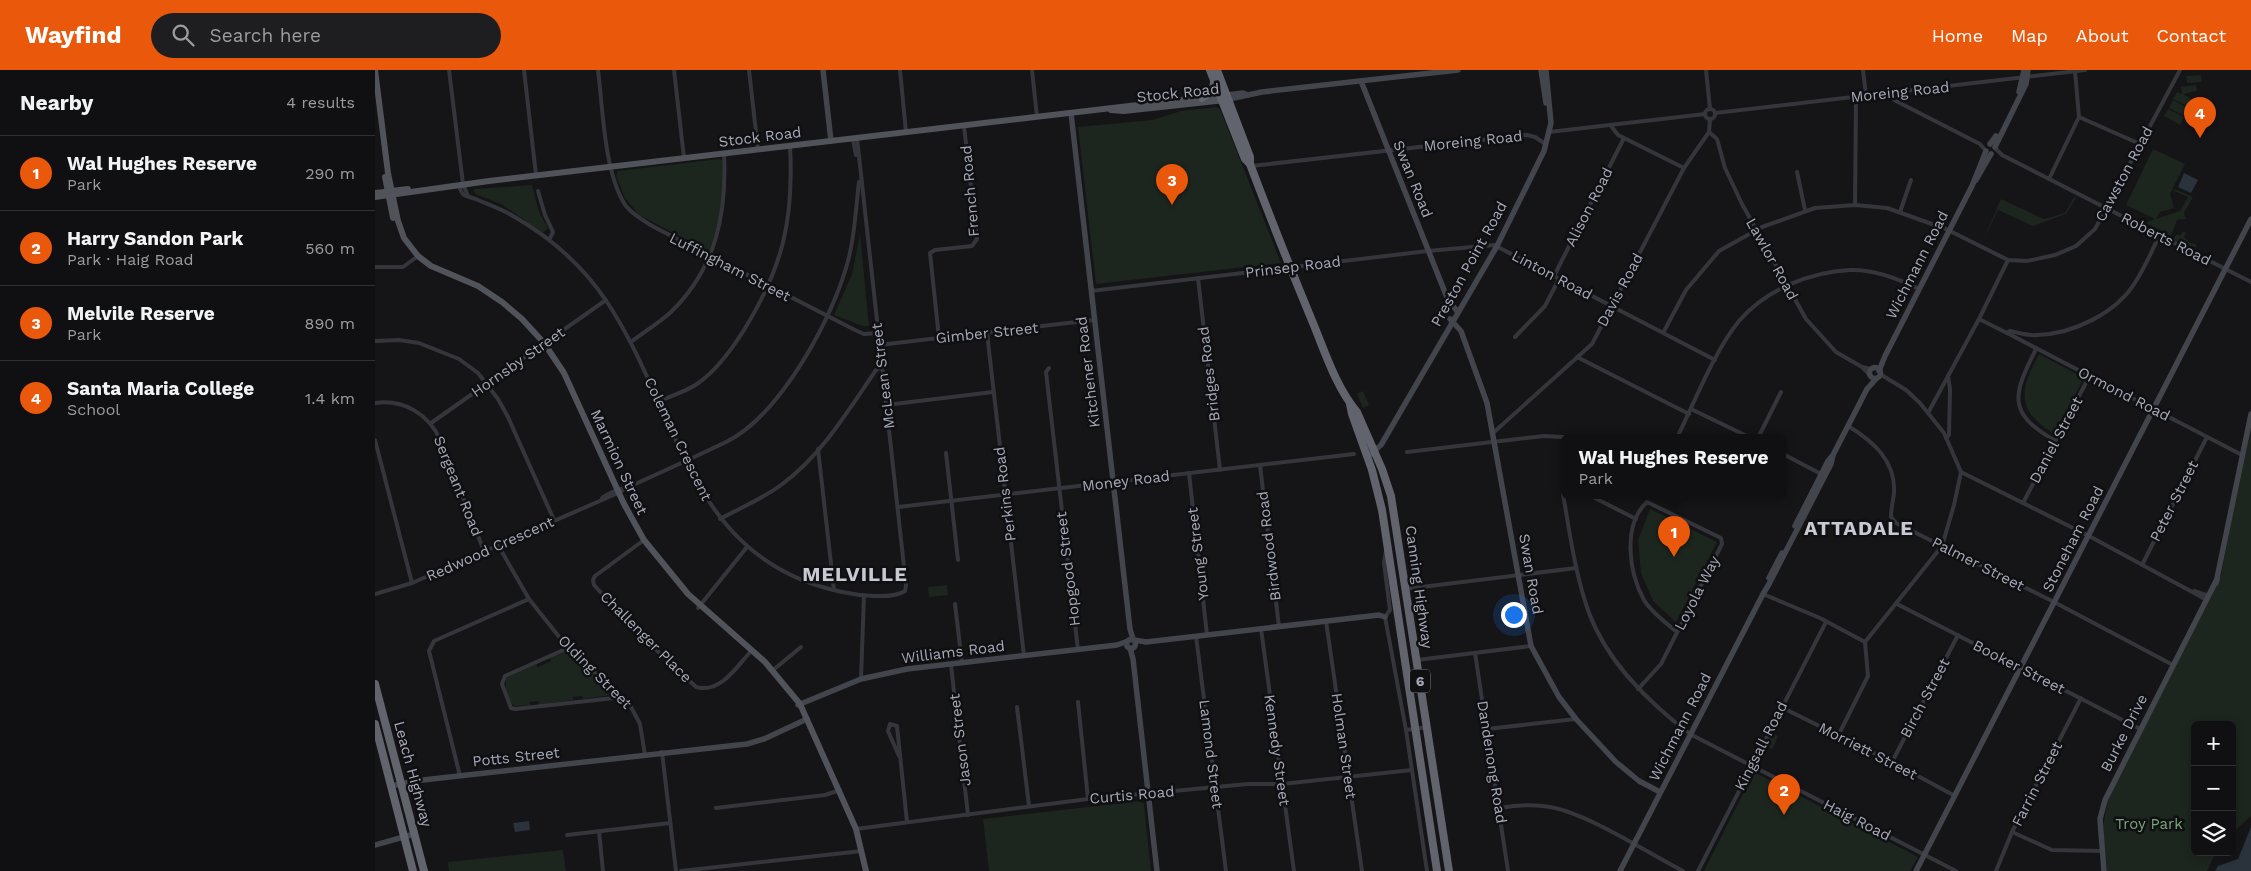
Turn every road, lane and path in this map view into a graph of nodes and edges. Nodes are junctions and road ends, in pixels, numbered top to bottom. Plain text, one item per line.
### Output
1 (375, 70) edge
2 (449, 70) edge
3 (524, 70) edge
4 (598, 70) edge
5 (674, 70) edge
6 (749, 70) edge
7 (823, 70) edge
8 (900, 70) edge
9 (1033, 70) edge
10 (1210, 70) edge
11 (1217, 70) edge
12 (1458, 70) edge
13 (1541, 70) edge
14 (1546, 70) edge
15 (1706, 70) edge
16 (1863, 70) edge
17 (2024, 70) edge
18 (2028, 70) edge
19 (2085, 70) edge
20 (2180, 70) edge
21 (2075, 71) edge
22 (2025, 78) junction
23 (1361, 81) junction
24 (1215, 82) junction
25 (375, 90) edge
26 (1888, 93) junction
27 (1866, 95) junction
28 (1856, 97) junction
29 (1202, 98) junction
30 (1224, 98) junction
31 (1710, 109) junction
32 (1109, 110) junction
33 (1071, 113) junction
34 (1705, 114) junction
35 (1715, 114) junction
36 (1037, 117) junction
37 (2079, 117) junction
38 (1710, 119) junction
39 (964, 126) junction
40 (1611, 126) junction
41 (906, 132) junction
42 (1548, 132) junction
43 (1709, 132) junction
44 (1624, 138) junction
45 (855, 139) junction
46 (831, 141) junction
47 (1544, 143) junction
48 (2140, 144) junction
49 (790, 146) junction
50 (1990, 149) junction
51 (758, 150) junction
52 (1388, 150) junction
53 (724, 154) junction
54 (684, 158) junction
55 (1250, 165) junction
56 (610, 167) junction
57 (1684, 168) junction
58 (1797, 172) dead end
59 (537, 175) junction
60 (859, 177) junction
61 (2049, 179) junction
62 (1911, 180) dead end
63 (463, 184) junction
64 (538, 192) dead end
65 (375, 193) edge
66 (390, 193) junction
67 (375, 197) edge
68 (1855, 204) junction
69 (2106, 208) junction
70 (1805, 210) junction
71 (1900, 212) junction
72 (2251, 219) edge
73 (1757, 230) junction
74 (1949, 231) junction
75 (2159, 236) junction
76 (549, 240) junction
77 (1495, 246) junction
78 (1428, 251) junction
79 (709, 256) junction
80 (417, 258) junction
81 (2008, 260) junction
82 (375, 267) edge
83 (1290, 267) junction
84 (2225, 268) junction
85 (1554, 276) junction
86 (1198, 278) junction
87 (1559, 279) junction
88 (2251, 282) edge
89 (769, 286) junction
90 (1787, 286) junction
91 (1919, 289) junction
92 (1091, 291) junction
93 (606, 300) junction
94 (1612, 307) junction
95 (1457, 310) junction
96 (828, 317) junction
97 (1979, 319) junction
98 (1094, 320) junction
99 (1451, 320) junction
100 (878, 333) junction
101 (987, 333) junction
102 (1663, 333) junction
103 (2007, 333) junction
104 (1515, 337) dead end
105 (939, 338) junction
106 (375, 340) edge
107 (631, 342) junction
108 (543, 344) junction
109 (879, 345) junction
110 (2035, 349) junction
111 (1577, 358) junction
112 (1715, 360) junction
113 (882, 367) junction
114 (1049, 368) dead end
115 (1875, 374) junction
116 (1948, 376) junction
117 (2089, 377) junction
118 (487, 383) junction
119 (993, 392) junction
120 (1781, 392) dead end
121 (659, 401) junction
122 (375, 403) edge
123 (886, 405) junction
124 (1691, 408) junction
125 (2155, 409) junction
126 (1928, 413) junction
127 (1689, 414) junction
128 (2251, 414) edge
129 (431, 423) junction
130 (1848, 426) junction
131 (1493, 433) junction
132 (1679, 434) edge
133 (1743, 434) edge
134 (1761, 434) edge
135 (1561, 437) edge
136 (2207, 437) junction
137 (1947, 438) junction
138 (375, 440) edge
139 (2056, 441) junction
140 (1495, 442) junction
141 (818, 450) junction
142 (1370, 451) junction
143 (1407, 452) dead end
144 (946, 453) dead end
145 (1355, 454) dead end
146 (2242, 455) junction
147 (1786, 456) edge
148 (686, 461) junction
149 (1260, 465) junction
150 (1220, 470) junction
151 (1961, 472) junction
152 (1189, 473) junction
153 (1823, 475) junction
154 (1113, 482) junction
155 (1388, 486) junction
156 (1059, 488) junction
157 (1378, 489) junction
158 (616, 492) junction
159 (1005, 494) junction
160 (1564, 499) edge
161 (1597, 499) edge
162 (952, 501) junction
163 (2023, 503) junction
164 (898, 507) junction
165 (720, 519) junction
166 (1636, 519) junction
167 (554, 520) junction
168 (2089, 536) junction
169 (642, 540) junction
170 (1387, 544) junction
171 (498, 545) junction
172 (1942, 546) junction
173 (747, 547) junction
174 (484, 551) junction
175 (958, 560) dead end
176 (2141, 565) junction
177 (1576, 568) junction
178 (1518, 575) junction
179 (412, 583) junction
180 (1405, 589) junction
181 (834, 590) junction
182 (905, 591) joint
183 (375, 594) edge
184 (1763, 594) junction
185 (864, 595) junction
186 (2208, 598) junction
187 (529, 599) junction
188 (2054, 602) junction
189 (955, 604) dead end
190 (1897, 604) junction
191 (699, 606) junction
192 (1385, 618) junction
193 (1326, 621) junction
194 (1826, 622) junction
195 (1279, 626) junction
196 (1261, 629) junction
197 (1677, 632) junction
198 (1207, 635) junction
199 (1958, 635) junction
200 (1196, 636) junction
201 (1865, 642) junction
202 (1131, 644) junction
203 (1531, 646) junction
204 (801, 647) dead end
205 (568, 648) junction
206 (1078, 650) junction
207 (751, 651) junction
208 (1475, 653) junction
209 (1024, 656) junction
210 (1416, 660) junction
211 (962, 663) junction
212 (951, 665) junction
213 (2173, 665) junction
214 (2021, 668) junction
215 (772, 671) junction
216 (861, 678) junction
217 (375, 684) edge
218 (1638, 689) junction
219 (623, 697) junction
220 (2081, 698) junction
221 (1078, 702) dead end
222 (799, 705) junction
223 (1017, 707) dead end
224 (1781, 707) junction
225 (806, 719) junction
226 (1576, 719) junction
227 (375, 724) edge
228 (1428, 727) junction
229 (1415, 729) junction
230 (1487, 729) junction
231 (2140, 729) junction
232 (1406, 730) junction
233 (1690, 734) junction
234 (1838, 736) junction
235 (663, 753) junction
236 (645, 755) junction
237 (899, 756) junction
238 (1892, 762) junction
239 (1751, 766) junction
240 (1411, 770) junction
241 (460, 776) junction
242 (1349, 777) junction
243 (401, 783) junction
244 (1282, 784) junction
245 (391, 786) junction
246 (1215, 787) junction
247 (839, 791) junction
248 (1660, 792) junction
249 (1148, 794) junction
250 (1955, 796) junction
251 (1088, 800) junction
252 (1029, 806) junction
253 (716, 808) dead end
254 (1500, 808) junction
255 (968, 815) junction
256 (907, 822) junction
257 (670, 823) junction
258 (855, 829) junction
259 (599, 831) junction
260 (2012, 832) junction
261 (414, 834) junction
262 (567, 835) dead end
263 (404, 836) junction
264 (375, 844) edge
265 (1633, 845) junction
266 (2102, 851) junction
267 (861, 852) junction
268 (1924, 855) junction
269 (413, 871) edge
270 (424, 871) edge
271 (603, 871) edge
272 (677, 871) edge
273 (681, 871) edge
274 (865, 871) edge
275 (1157, 871) edge
276 (1226, 871) edge
277 (1294, 871) edge
278 (1362, 871) edge
279 (1427, 871) edge
280 (1437, 871) edge
281 (1449, 871) edge
282 (1508, 871) edge
283 (1620, 871) edge
284 (1683, 871) edge
285 (1698, 871) edge
286 (1916, 871) edge
287 (1956, 871) edge
288 (1996, 871) edge
289 (2104, 871) edge

1 - 66 main road, Marmion Street
2 - 63 street, Coleman Crescent
3 - 59 street
4 - 56 street, Luffingham Street
5 - 54 street
6 - 51 street
7 - 46 street
8 - 41 street
9 - 36 street
10 - 24 highway, Canning Highway / 6
11 - 30 highway, Canning Highway / 6
12 - 23 street, Stock Road
13 - 42 street, Preston Point Road
14 - 42 street, Preston Point Road
15 - 31 street
16 - 27 street
17 - 22 street, Wichmann Road
18 - 22 street
19 - 21 street, Moreing Road
20 - 48 street, Cawston Road
21 - 22 street, Moreing Road
21 - 37 street
22 - 26 street, Moreing Road
22 - 50 street, Wichmann Road
23 - 30 street, Stock Road
23 - 52 street, Swan Road
24 - 29 highway
24 - 30 highway, Canning Highway / 6
25 - 66 main road, Marmion Street
26 - 27 street, Moreing Road
26 - 50 street
27 - 28 street, Moreing Road
28 - 35 street, Moreing Road
28 - 68 street
29 - 30 main road, Stock Road
29 - 32 main road, Stock Road
30 - 32 main road, Stock Road
30 - 55 highway, Canning Highway / 6
31 - 34 street
31 - 35 street
32 - 33 main road, Stock Road
33 - 36 main road, Stock Road
33 - 92 street, Kitchener Road
34 - 38 street
34 - 40 street
35 - 38 street
36 - 39 main road, Stock Road
37 - 48 street
37 - 61 street
38 - 43 street
39 - 41 main road, Stock Road
39 - 105 street, French Road
40 - 42 street
40 - 44 street
41 - 45 main road, Stock Road
42 - 47 street, Preston Point Road
42 - 77 street, Preston Point Road
43 - 57 street, Davis Road
43 - 73 street, Lawlor Road
44 - 57 street
44 - 85 street, Alison Road
45 - 46 main road, Stock Road
45 - 60 street, McLean Street
46 - 49 main road, Stock Road
47 - 52 street, Moreing Road
47 - 77 street, Preston Point Road
48 - 69 street, Cawston Road
49 - 51 main road, Stock Road
49 - 89 street
50 - 61 street, Roberts Road
50 - 74 street, Wichmann Road
51 - 53 main road, Stock Road
52 - 55 street, Moreing Road
52 - 78 street, Swan Road
53 - 54 main road, Stock Road
53 - 79 street
54 - 56 main road, Stock Road
55 - 83 highway, Canning Highway / 6
56 - 59 main road, Stock Road
56 - 79 street, Luffingham Street
57 - 94 street, Davis Road
58 - 70 street
59 - 63 main road, Stock Road
60 - 96 street, Redwood Crescent
60 - 100 street, McLean Street
61 - 69 street, Roberts Road
62 - 71 street
63 - 66 main road, Stock Road
63 - 76 street, Coleman Crescent
64 - 76 street
65 - 66 main road, Stock Road
66 - 67 main road, Stock Road
66 - 80 main road, Marmion Street
68 - 70 street, Cawston Road
68 - 71 street, Cawston Road
69 - 75 street, Roberts Road
69 - 81 street, Cawston Road
70 - 73 street, Cawston Road
71 - 74 street, Cawston Road
72 - 84 street, Stoneham Road
73 - 90 street, Lawlor Road
73 - 102 street, Cawston Road
74 - 81 street, Cawston Road
74 - 91 street, Wichmann Road
75 - 84 street, Roberts Road
75 - 103 street
76 - 93 street, Coleman Crescent
77 - 78 street, Prinsep Road
77 - 85 street, Linton Road
77 - 95 street, Preston Point Road
78 - 83 street, Prinsep Road
78 - 95 street, Swan Road
79 - 89 street, Luffingham Street
79 - 107 street
80 - 82 street
80 - 108 main road, Marmion Street
81 - 97 street
83 - 86 street, Prinsep Road
83 - 142 highway, Canning Highway / 6
84 - 88 street, Roberts Road
84 - 125 street, Stoneham Road
85 - 87 street, Linton Road
86 - 92 street, Prinsep Road
86 - 150 street, Bridges Road
87 - 94 street, Linton Road
87 - 104 street
89 - 96 street, Luffingham Street
89 - 121 street
90 - 91 street
90 - 112 street
90 - 115 street, Lawlor Road
91 - 115 street, Wichmann Road
92 - 98 street, Kitchener Road
93 - 107 street, Coleman Crescent
93 - 108 street, Hornsby Street
94 - 102 street, Linton Road
94 - 111 street, Davis Road
95 - 99 street, Preston Point Road
96 - 100 street, Luffingham Street
96 - 148 street, Redwood Crescent
97 - 103 street, Ormond Road
97 - 116 street
98 - 101 street, Gimber Street
98 - 154 street, Kitchener Road
99 - 131 street, Swan Road
99 - 142 street, Preston Point Road
100 - 109 street, McLean Street
101 - 105 street, Gimber Street
101 - 119 street, Perkins Road
102 - 112 street, Linton Road
103 - 110 street, Ormond Road
105 - 109 street, Gimber Street
106 - 118 street
107 - 121 street, Coleman Crescent
108 - 118 street, Hornsby Street
108 - 158 main road, Marmion Street
109 - 113 street, McLean Street
110 - 117 street, Ormond Road
110 - 139 street
111 - 127 street
111 - 131 street, Davis Road
112 - 124 street
113 - 123 street, McLean Street
113 - 141 street
114 - 156 street, Hopgood Street
115 - 126 street, Lawlor Road
115 - 130 street, Wichmann Road
116 - 126 street
116 - 137 street
117 - 125 street, Ormond Road
117 - 139 street, Daniel Street
118 - 129 street, Hornsby Street
118 - 167 street
119 - 123 street
119 - 159 street, Perkins Road
120 - 134 street
121 - 148 street, Coleman Crescent
122 - 129 street, Sergeant Road
123 - 164 street, McLean Street
124 - 127 street
124 - 133 street
125 - 136 street, Ormond Road
125 - 168 street, Stoneham Road
126 - 137 street, Lawlor Road
127 - 132 street
128 - 146 street, Burke Drive
129 - 174 street, Sergeant Road
130 - 153 street, Wichmann Road
130 - 172 street, Palmer Street
131 - 140 street, Swan Road
135 - 140 street
136 - 146 street, Ormond Road
136 - 176 street, Peter Street
137 - 151 street
138 - 179 street
139 - 163 street, Daniel Street
140 - 143 street
140 - 178 street, Swan Road
141 - 165 street
141 - 181 street
142 - 155 highway, Canning Highway / 6
142 - 157 highway, Canning Highway / 6
144 - 162 street
145 - 149 street, Money Road
146 - 186 street, Burke Drive
147 - 153 street
148 - 158 street, Redwood Crescent
148 - 165 street, Coleman Crescent
149 - 150 street, Money Road
149 - 195 street, Birdwood Road
150 - 152 street, Money Road
151 - 163 street
151 - 172 street
152 - 154 street, Money Road
152 - 198 street, Young Street
153 - 184 street, Wichmann Road
154 - 156 street, Money Road
154 - 202 street, Kitchener Road
155 - 157 highway
155 - 180 highway, Canning Highway / 6
156 - 159 street, Money Road
156 - 206 street, Hopgood Street
157 - 170 highway, Canning Highway / 6
158 - 167 street, Redwood Crescent
158 - 169 main road, Marmion Street
159 - 162 street, Money Road
159 - 209 street, Perkins Road
160 - 177 street, Haig Road
161 - 166 street
162 - 164 street, Money Road
162 - 175 street
163 - 168 street
164 - 182 street, McLean Street
165 - 173 street, Coleman Crescent
166 - 197 street
166 - 197 street, Loyola Way
167 - 171 street, Redwood Crescent
168 - 176 street
168 - 188 street, Stoneham Road
169 - 191 main road, Marmion Street
169 - 207 street, Challenger Place
170 - 192 street, Canning Highway
170 - 229 highway, Canning Highway / 6
171 - 174 street, Redwood Crescent
171 - 187 street, Olding Street
172 - 188 street, Palmer Street
172 - 190 street
173 - 181 street, Coleman Crescent
173 - 191 street
174 - 179 street, Redwood Crescent
176 - 186 street
177 - 178 street
177 - 218 street, Haig Road
178 - 180 street
178 - 203 street, Swan Road
179 - 183 street, Redwood Crescent
180 - 210 highway, Canning Highway / 6
181 - 185 street, Coleman Crescent
182 - 185 street, Coleman Crescent
184 - 194 street
184 - 233 street, Wichmann Road
185 - 216 street
186 - 213 street, Burke Drive
187 - 205 street, Olding Street
187 - 241 street
188 - 213 street, Palmer Street
188 - 214 street, Stoneham Road
189 - 211 street
190 - 199 street, Booker Street
190 - 201 street
191 - 207 main road, Marmion Street
192 - 193 street
192 - 232 street, Canning Highway
193 - 195 street
193 - 242 street, Holman Street
194 - 201 street
194 - 224 street, Kingsall Road
195 - 196 street
196 - 198 street
196 - 244 street, Kennedy Street
197 - 218 street, Loyola Way
198 - 200 street
199 - 214 street, Booker Street
199 - 238 street, Birch Street
200 - 202 street
200 - 246 street, Lamond Street
201 - 234 street
202 - 206 street, Williams Road
202 - 249 street, Kitchener Road
203 - 208 street
203 - 226 street, Swan Road
204 - 215 street
205 - 219 street, Olding Street
205 - 219 street
206 - 209 street, Williams Road
207 - 215 main road, Marmion Street
208 - 210 street
208 - 230 street, Dandenong Road
209 - 211 street, Williams Road
210 - 228 highway, Canning Highway / 6
211 - 212 street, Williams Road
212 - 216 street, Williams Road
212 - 255 street, Jason Street
213 - 231 street, Burke Drive
214 - 220 street, Booker Street
214 - 250 street, Stoneham Road
215 - 222 main road, Marmion Street
216 - 222 street, Williams Road
217 - 243 highway, Leach Highway
218 - 233 street, Haig Road
219 - 236 street, Olding Street
220 - 231 street, Booker Street
220 - 260 street, Farrin Street
221 - 251 street
222 - 225 main road, Marmion Street
223 - 252 street
224 - 234 street, Morriett Street
224 - 239 street, Kingsall Road
225 - 235 street, Potts Street
225 - 247 main road, Marmion Street
226 - 230 street
226 - 248 street, Swan Road
227 - 245 highway, Leach Highway
228 - 229 street
228 - 281 highway, Canning Highway / 6
229 - 232 street
229 - 280 highway, Canning Highway / 6
230 - 254 street, Dandenong Road
231 - 266 street, Burke Drive
232 - 240 street, Canning Highway
233 - 239 street, Haig Road
233 - 248 street, Wichmann Road
234 - 238 street, Morriett Street
235 - 236 street, Potts Street
235 - 257 street
236 - 241 street, Potts Street
237 - 237 street
237 - 256 street
238 - 250 street, Morriett Street
239 - 268 street, Haig Road
239 - 285 street, Kingsall Road
240 - 242 street, Curtis Road
240 - 279 street, Canning Highway
241 - 243 street, Potts Street
242 - 244 street, Curtis Road
242 - 278 street, Holman Street
243 - 245 street, Potts Street
243 - 261 highway, Leach Highway
244 - 246 street, Curtis Road
244 - 277 street, Kennedy Street
245 - 263 highway, Leach Highway
246 - 249 street, Curtis Road
246 - 276 street, Lamond Street
247 - 253 street
247 - 258 main road, Marmion Street
248 - 265 street, Wichmann Road
249 - 251 street, Curtis Road
249 - 275 street, Kitchener Road
250 - 268 street, Stoneham Road
251 - 252 street, Curtis Road
252 - 255 street, Curtis Road
254 - 265 street
254 - 282 street, Dandenong Road
255 - 256 street, Curtis Road
256 - 258 street, Curtis Road
257 - 259 street
257 - 272 street
258 - 267 main road, Marmion Street
259 - 262 street
259 - 271 street
260 - 266 street
260 - 288 street, Farrin Street
261 - 263 street
261 - 270 highway, Leach Highway
263 - 264 street
263 - 269 highway, Leach Highway
265 - 283 street, Wichmann Road
265 - 284 street
266 - 289 street, Burke Drive
267 - 273 street
267 - 274 main road, Marmion Street
268 - 286 street, Stoneham Road
268 - 287 street, Haig Road

